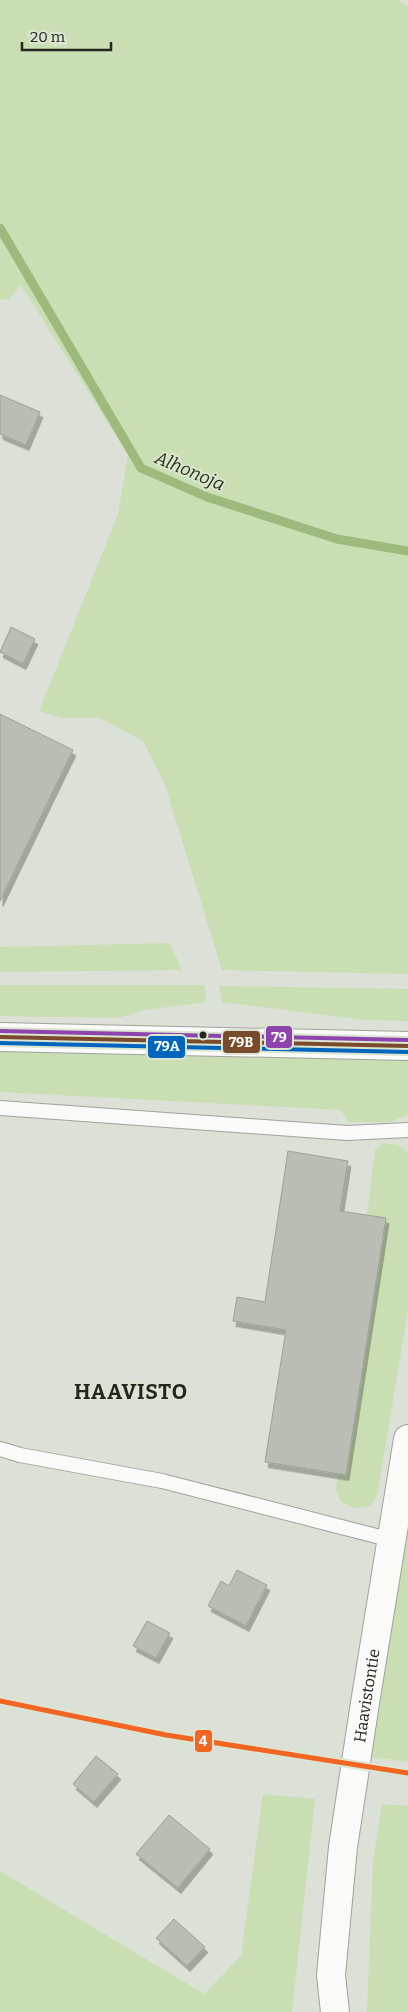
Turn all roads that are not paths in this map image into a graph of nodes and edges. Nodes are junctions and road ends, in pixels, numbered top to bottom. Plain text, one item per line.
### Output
1 (0, 1037) edge
2 (408, 1046) edge
3 (0, 1108) edge
4 (408, 1130) edge
5 (408, 1439) edge
6 (0, 1449) edge
7 (392, 1540) junction
8 (335, 2012) edge

1 - 2 street
3 - 4 lane
5 - 7 street, Haavistontie
6 - 7 lane
7 - 8 street, Haavistontie

